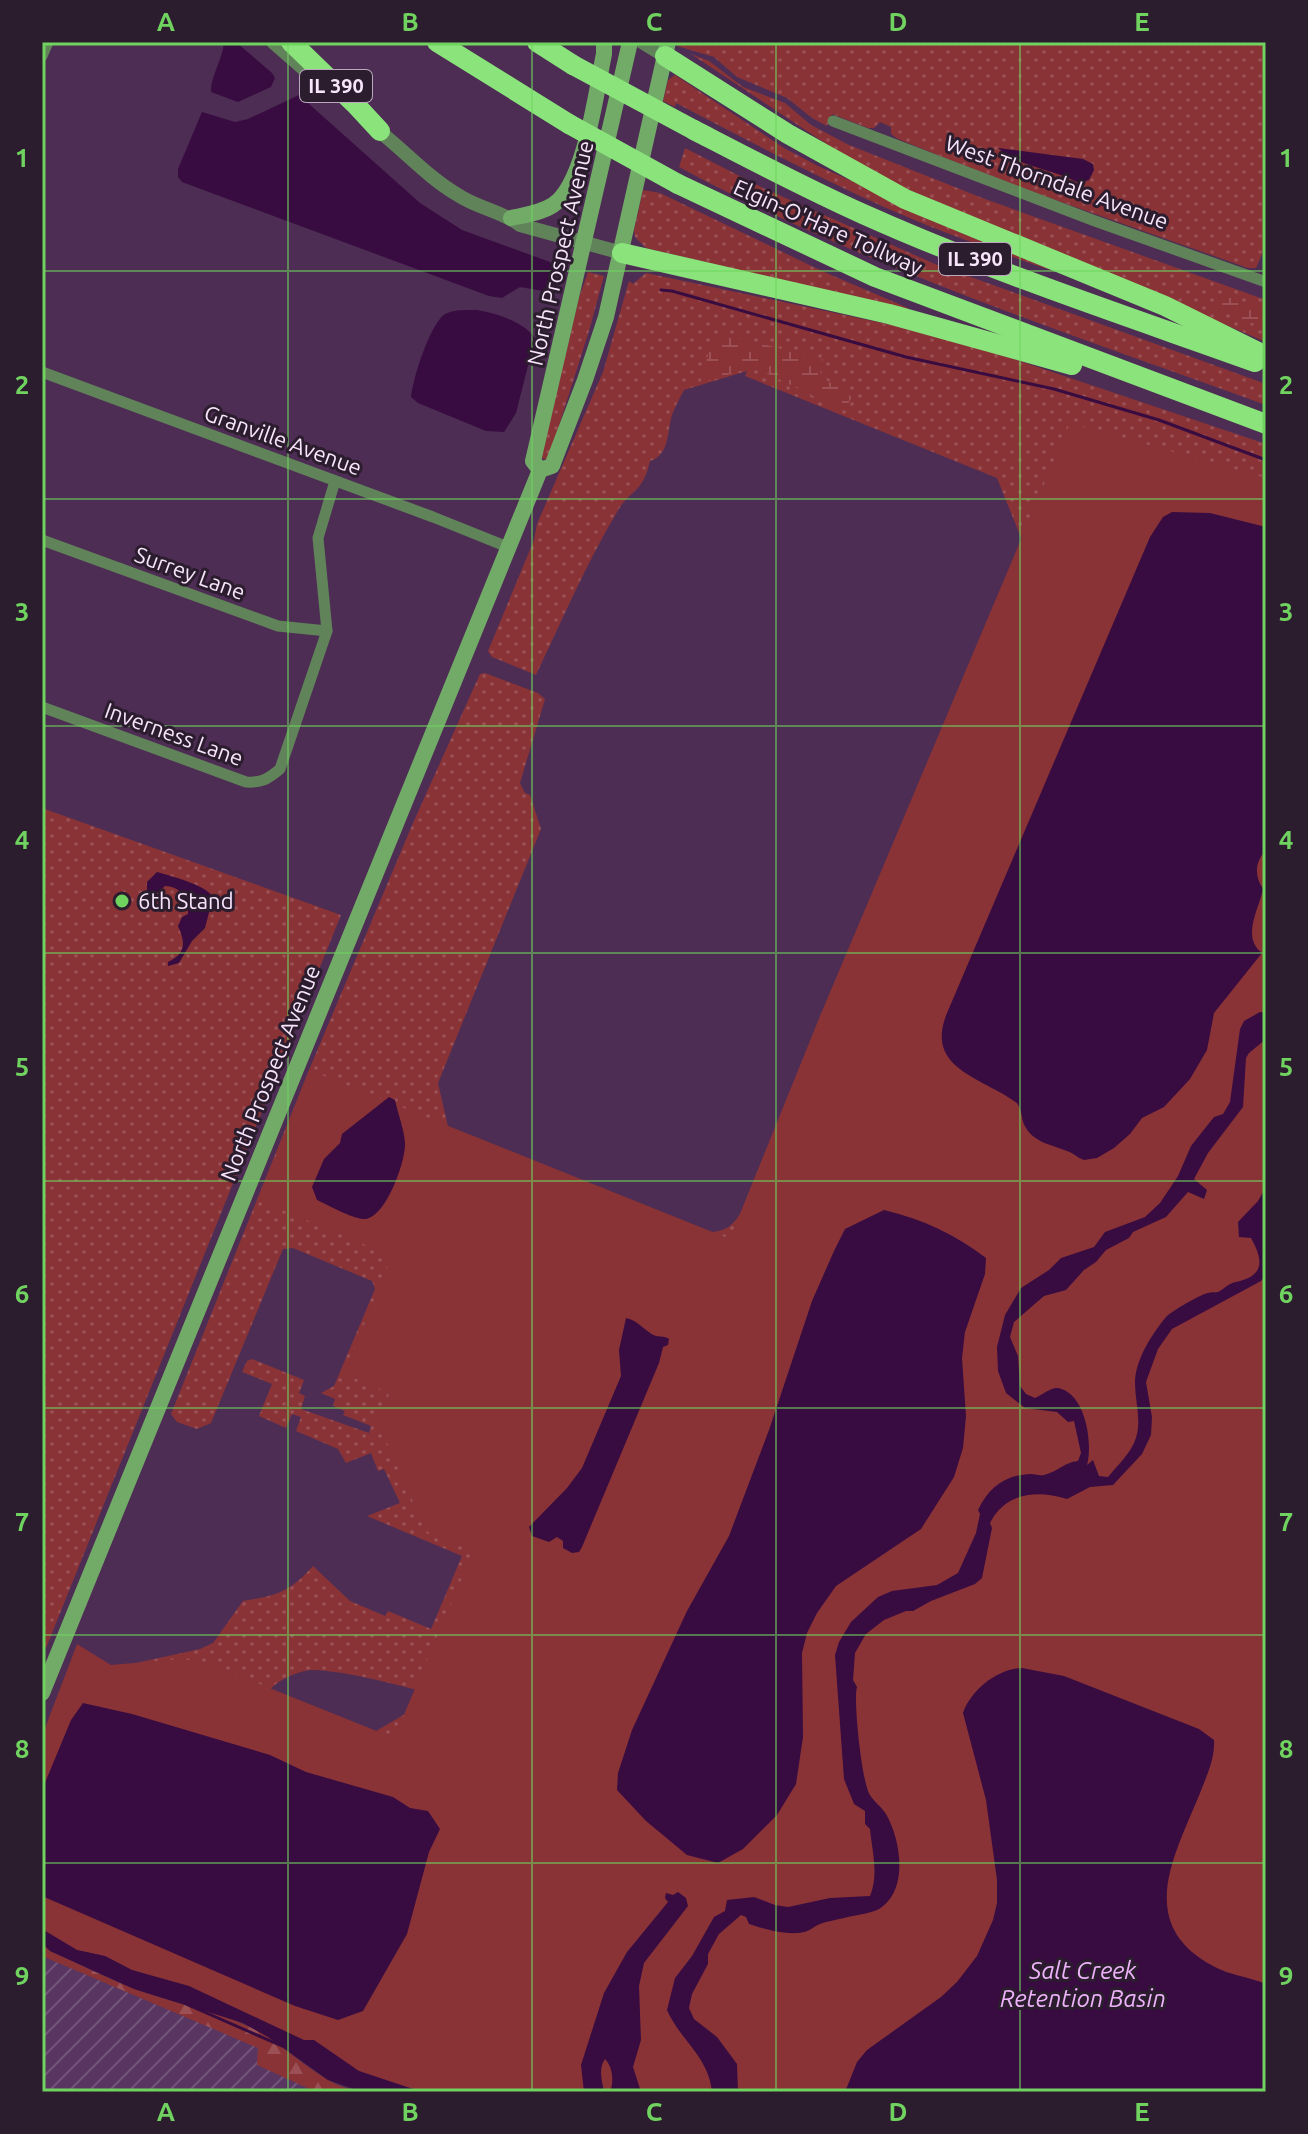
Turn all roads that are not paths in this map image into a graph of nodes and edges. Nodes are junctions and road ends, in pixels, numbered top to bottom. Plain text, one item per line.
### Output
1 (48, 42) edge
2 (273, 42) edge
3 (291, 42) edge
4 (437, 42) edge
5 (537, 42) edge
6 (604, 42) edge
7 (630, 42) edge
8 (642, 42) edge
9 (666, 49) edge
10 (42, 56) edge
11 (833, 121) dead end
12 (380, 131) junction
13 (511, 218) junction
14 (585, 244) junction
15 (622, 253) junction
16 (1266, 282) edge
17 (1266, 356) edge
18 (1266, 367) edge
19 (42, 372) edge
20 (1203, 402) junction
21 (1266, 424) edge
22 (540, 470) junction
23 (335, 481) junction
24 (42, 540) edge
25 (510, 548) junction
26 (327, 631) junction
27 (42, 707) edge
28 (42, 1693) edge

1 - 10 street
2 - 12 street
3 - 12 highway, IL 390
4 - 20 highway, Elgin-O'Hare Tollway / IL 390, bridge
5 - 18 highway, Elgin-O'Hare Tollway / IL 390, bridge
6 - 13 main road
7 - 14 main road, North Prospect Avenue
8 - 9 street
9 - 15 main road, North Prospect Avenue
9 - 17 highway
11 - 16 street, West Thorndale Avenue
12 - 13 street
13 - 14 street
14 - 15 street
14 - 22 main road, North Prospect Avenue
15 - 20 highway
15 - 22 main road, North Prospect Avenue
19 - 23 street, Granville Avenue
20 - 21 highway, Elgin-O'Hare Tollway / IL 390
22 - 25 main road, North Prospect Avenue
23 - 25 street, Granville Avenue
23 - 26 street, Inverness Lane
24 - 26 street, Surrey Lane
25 - 28 main road, North Prospect Avenue
26 - 27 street, Inverness Lane

